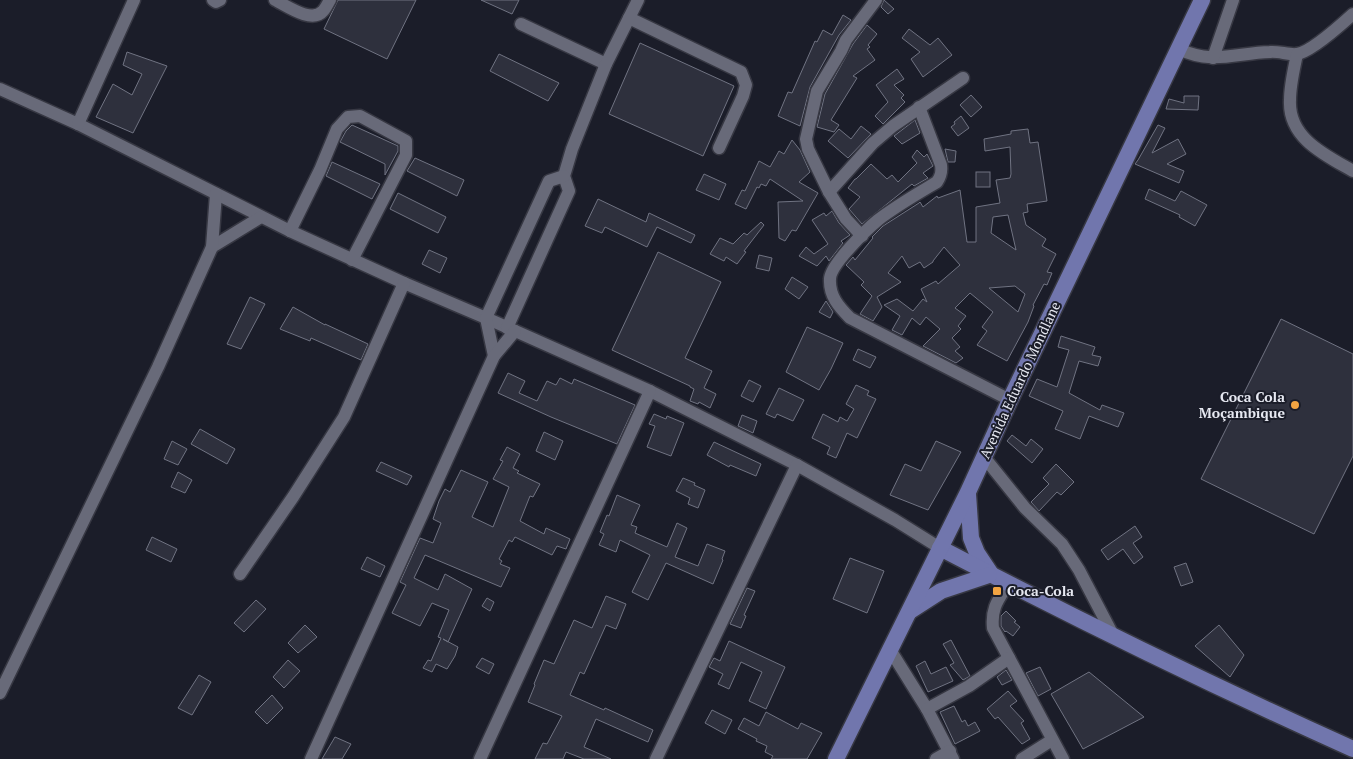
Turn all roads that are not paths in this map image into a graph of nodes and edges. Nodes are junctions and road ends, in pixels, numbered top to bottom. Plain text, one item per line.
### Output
1 (134, 0) edge
2 (212, 0) edge
3 (220, 0) edge
4 (275, 0) edge
5 (330, 0) edge
6 (638, 0) edge
7 (876, 0) edge
8 (1202, 0) edge
9 (1233, 0) edge
10 (1353, 14) edge
11 (629, 18) junction
12 (521, 24) dead end
13 (1179, 49) junction
14 (1296, 54) junction
15 (1213, 58) junction
16 (606, 64) junction
17 (963, 78) dead end
18 (0, 89) edge
19 (918, 107) junction
20 (78, 124) junction
21 (719, 148) dead end
22 (1353, 171) edge
23 (564, 176) junction
24 (829, 192) junction
25 (216, 194) junction
26 (260, 217) junction
27 (290, 231) junction
28 (862, 236) junction
29 (212, 247) junction
30 (352, 260) junction
31 (404, 284) junction
32 (486, 318) junction
33 (511, 330) junction
34 (494, 356) junction
35 (650, 391) junction
36 (1010, 400) junction
37 (984, 456) junction
38 (797, 465) junction
39 (968, 492) junction
40 (940, 548) junction
41 (240, 574) dead end
42 (991, 576) junction
43 (1008, 584) junction
44 (909, 612) junction
45 (1114, 637) junction
46 (890, 648) junction
47 (1009, 658) junction
48 (0, 693) edge
49 (927, 709) junction
50 (1052, 740) junction
51 (1353, 749) edge
52 (951, 755) edge
53 (838, 758) edge
54 (311, 759) edge
55 (480, 759) edge
56 (656, 759) edge
57 (936, 759) edge
58 (1022, 759) edge
59 (1063, 759) edge

1 - 20 street
2 - 3 street
4 - 5 street
6 - 11 street
7 - 24 street
8 - 13 main road, Avenida Eduardo Mondlane
9 - 15 street
10 - 14 street
11 - 16 street
11 - 21 street
12 - 16 street
13 - 15 street
13 - 36 main road, Avenida Eduardo Mondlane
14 - 15 street
14 - 22 street
16 - 23 street
17 - 19 street
18 - 20 street
19 - 24 street
19 - 28 street
20 - 25 street
23 - 32 street
23 - 33 street
24 - 28 street
25 - 26 street
25 - 29 street
26 - 27 street
26 - 29 street
27 - 30 street
27 - 30 street
28 - 36 street
29 - 48 street
30 - 31 street
31 - 32 street
31 - 41 street
32 - 33 street
32 - 34 street
33 - 34 street
33 - 35 street
34 - 54 street
35 - 38 street
35 - 55 street
36 - 37 main road, Avenida Eduardo Mondlane
37 - 39 main road, Avenida Eduardo Mondlane
37 - 45 street
38 - 40 street
38 - 56 street
39 - 40 main road, Avenida Eduardo Mondlane
39 - 42 main road
40 - 42 main road
40 - 44 main road, Avenida Eduardo Mondlane
42 - 43 main road
42 - 44 main road
43 - 45 main road
43 - 47 street
44 - 46 main road, Avenida Eduardo Mondlane
45 - 51 main road
46 - 49 street
46 - 53 main road, Avenida Eduardo Mondlane
47 - 49 street
47 - 50 street
49 - 52 street
50 - 58 street
50 - 59 street
52 - 57 street

